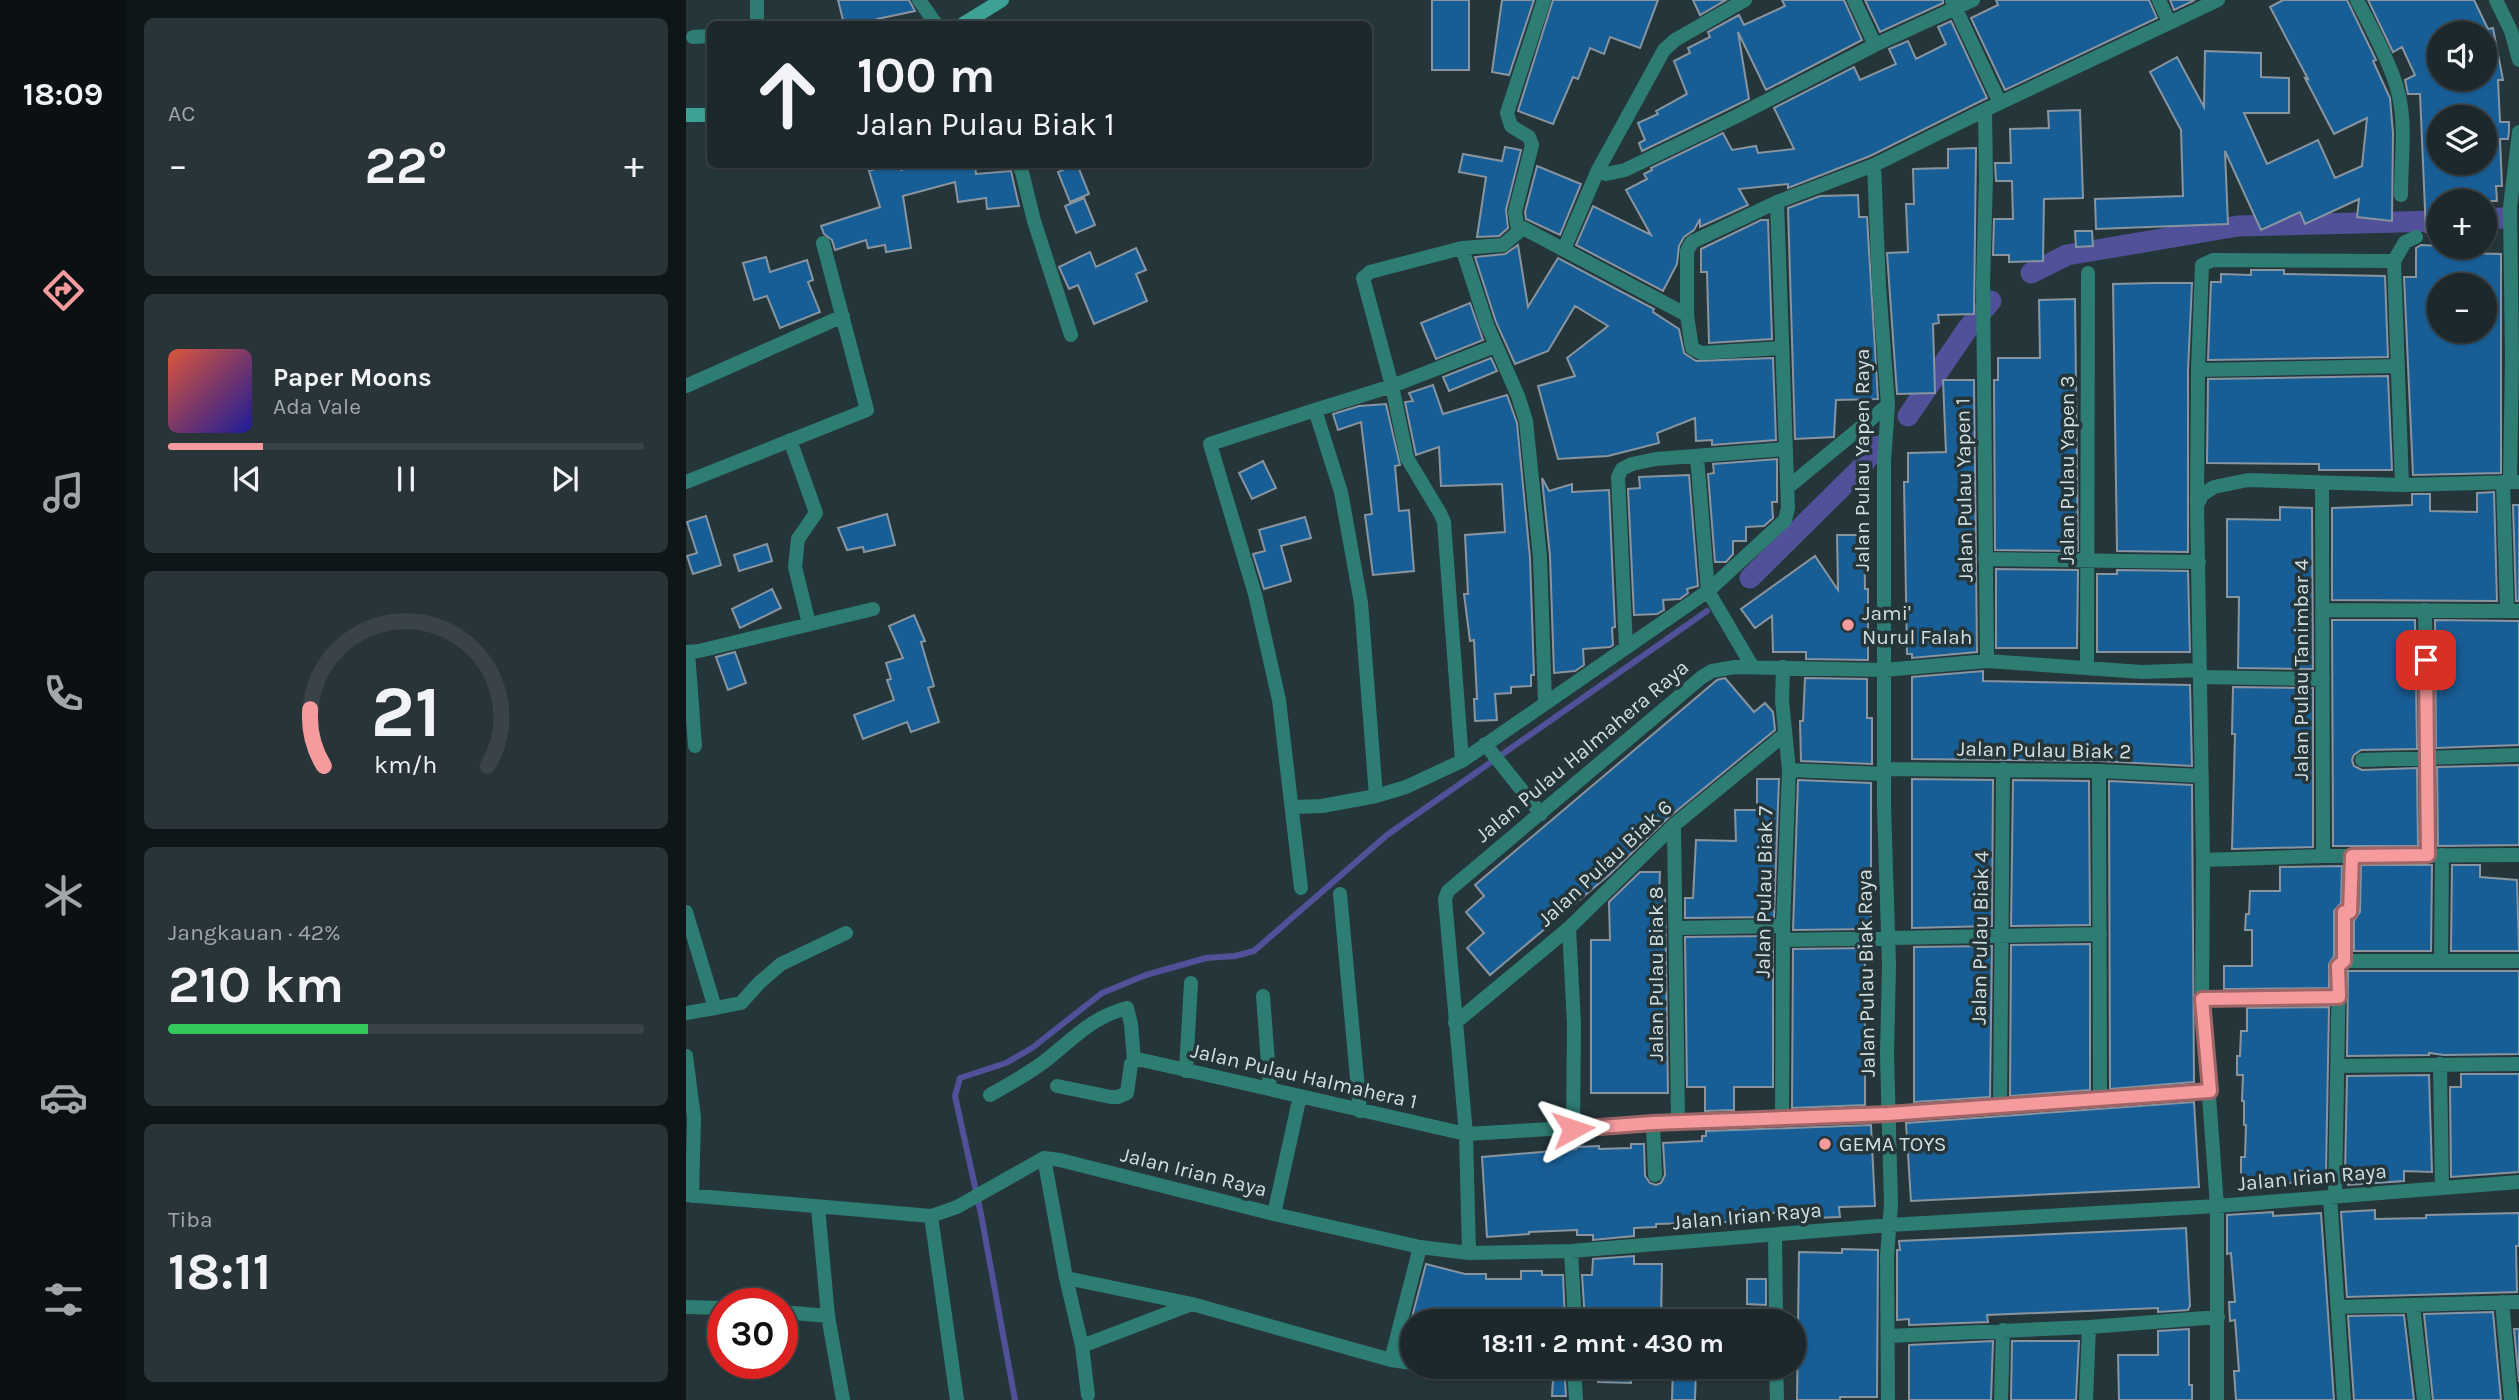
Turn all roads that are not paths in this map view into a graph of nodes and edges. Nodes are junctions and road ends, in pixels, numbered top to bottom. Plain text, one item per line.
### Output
1 (757, 0) edge
2 (919, 0) edge
3 (1002, 0) edge
4 (1544, 0) edge
5 (1745, 0) edge
6 (1854, 0) edge
7 (1973, 0) edge
8 (2159, 0) edge
9 (2218, 0) edge
10 (2357, 0) edge
11 (2496, 0) edge
12 (1953, 4) edge
13 (981, 19) edge
14 (757, 21) edge
15 (934, 21) edge
16 (2169, 22) junction
17 (707, 36) edge
18 (693, 37) dead end
19 (1875, 45) junction
20 (2519, 60) edge
21 (2000, 103) junction
22 (1985, 110) junction
23 (686, 115) edge
24 (707, 115) edge
25 (2519, 132) edge
26 (1874, 165) junction
27 (1020, 168) edge
28 (1598, 170) junction
29 (2401, 195) dead end
30 (1777, 202) junction
31 (1518, 230) junction
32 (2416, 237) dead end
33 (823, 243) dead end
34 (1462, 248) junction
35 (1564, 249) junction
36 (2394, 261) junction
37 (2088, 273) dead end
38 (1687, 315) junction
39 (843, 316) junction
40 (1071, 335) dead end
41 (1495, 346) junction
42 (1781, 348) junction
43 (2515, 358) edge
44 (2398, 366) junction
45 (2198, 370) junction
46 (686, 386) edge
47 (1392, 386) junction
48 (1888, 405) junction
49 (1315, 410) junction
50 (790, 440) junction
51 (1786, 449) junction
52 (1698, 457) junction
53 (686, 482) edge
54 (2511, 482) edge
55 (2322, 483) junction
56 (2402, 485) junction
57 (1787, 488) junction
58 (2197, 505) junction
59 (1984, 559) junction
60 (2088, 559) junction
61 (2199, 562) junction
62 (1710, 594) junction
63 (873, 609) dead end
64 (2323, 610) junction
65 (2425, 610) junction
66 (2513, 611) edge
67 (809, 624) junction
68 (1626, 647) junction
69 (687, 652) edge
70 (1987, 661) junction
71 (1752, 666) junction
72 (1783, 667) junction
73 (2087, 667) junction
74 (1884, 670) junction
75 (2200, 673) junction
76 (2323, 678) junction
77 (1545, 702) junction
78 (1784, 735) junction
79 (695, 746) dead end
80 (2519, 755) edge
81 (1493, 756) junction
82 (2428, 758) junction
83 (2362, 760) dead end
84 (1462, 761) junction
85 (2003, 769) junction
86 (1789, 770) junction
87 (1885, 771) junction
88 (2099, 771) junction
89 (2202, 776) junction
90 (1376, 796) junction
91 (1293, 807) junction
92 (1541, 814) junction
93 (1674, 825) junction
94 (2435, 855) junction
95 (2519, 855) edge
96 (2323, 856) junction
97 (2352, 856) junction
98 (2203, 860) junction
99 (1301, 888) dead end
100 (1340, 894) dead end
101 (686, 912) edge
102 (1569, 928) junction
103 (1677, 928) junction
104 (846, 933) dead end
105 (1783, 933) junction
106 (2100, 934) junction
107 (2001, 935) junction
108 (1888, 939) junction
109 (2441, 961) junction
110 (2519, 961) edge
111 (2343, 962) junction
112 (1191, 983) dead end
113 (1263, 996) dead end
114 (2339, 997) junction
115 (2202, 999) junction
116 (714, 1005) junction
117 (686, 1013) edge
118 (1455, 1023) junction
119 (686, 1056) edge
120 (1133, 1061) junction
121 (2440, 1064) junction
122 (2519, 1064) edge
123 (2337, 1066) junction
124 (1186, 1071) junction
125 (1057, 1086) dead end
126 (1270, 1089) junction
127 (2210, 1091) junction
128 (990, 1095) dead end
129 (1300, 1096) junction
130 (2100, 1100) junction
131 (2000, 1107) junction
132 (1360, 1111) junction
133 (1888, 1114) junction
134 (1782, 1118) junction
135 (1678, 1122) junction
136 (1653, 1123) junction
137 (1573, 1129) junction
138 (1466, 1134) junction
139 (1044, 1158) junction
140 (1655, 1175) dead end
141 (2519, 1182) edge
142 (2442, 1188) junction
143 (689, 1196) edge
144 (2332, 1196) junction
145 (818, 1206) junction
146 (2217, 1206) junction
147 (1274, 1214) junction
148 (930, 1216) junction
149 (1890, 1225) junction
150 (1775, 1235) junction
151 (1420, 1247) junction
152 (1571, 1251) junction
153 (1469, 1253) junction
154 (1066, 1278) junction
155 (2502, 1302) junction
156 (2519, 1302) edge
157 (1192, 1304) junction
158 (2413, 1306) junction
159 (686, 1307) edge
160 (2338, 1307) junction
161 (707, 1308) edge
162 (1574, 1309) edge
163 (1776, 1309) edge
164 (798, 1313) edge
165 (828, 1316) junction
166 (2218, 1317) junction
167 (2089, 1327) junction
168 (2003, 1330) junction
169 (1889, 1336) junction
170 (1082, 1346) junction
171 (1391, 1360) junction
172 (1400, 1361) edge
173 (1575, 1379) edge
174 (1776, 1379) edge
175 (1088, 1395) dead end
176 (842, 1396) edge
177 (826, 1400) edge
178 (957, 1400) edge
179 (1576, 1400) edge
180 (1777, 1400) edge
181 (1888, 1400) edge
182 (2001, 1400) edge
183 (2086, 1400) edge
184 (2217, 1400) edge
185 (2344, 1400) edge
186 (2424, 1400) edge
187 (2511, 1400) edge

1 - 14 street
2 - 15 street
3 - 13 street
4 - 31 street
5 - 28 street
6 - 19 street
7 - 12 street
8 - 16 street
9 - 16 street
10 - 29 street
11 - 20 street
12 - 19 street
12 - 21 street
16 - 21 street
17 - 18 street
19 - 28 street
21 - 22 street
22 - 26 street
22 - 59 street, Jalan Pulau Yapen 1
23 - 24 street
25 - 43 street
26 - 30 street
26 - 48 street, Jalan Pulau Yapen Raya
27 - 40 street
28 - 35 street
30 - 38 street
30 - 42 street
31 - 34 street
31 - 35 street
32 - 36 street
33 - 39 street
34 - 41 street
34 - 47 street
35 - 38 street
36 - 44 street
36 - 45 street
37 - 60 street, Jalan Pulau Yapen 3
38 - 42 street
39 - 46 street
39 - 50 street
41 - 47 street
41 - 77 street
42 - 51 street
43 - 54 street
44 - 45 street
44 - 56 street
45 - 58 street
47 - 49 street
47 - 84 street
48 - 57 street
48 - 74 street, Jalan Pulau Yapen Raya
49 - 90 street
49 - 91 street
50 - 53 street
50 - 67 street
51 - 52 street
51 - 57 street
52 - 62 street
52 - 68 street
54 - 56 street
54 - 66 street
55 - 56 street
55 - 58 street
55 - 64 street, Jalan Pulau Tanimbar 4
57 - 62 street
58 - 61 street
59 - 60 street
59 - 70 street, Jalan Pulau Yapen 1
60 - 61 street
60 - 73 street, Jalan Pulau Yapen 3
61 - 75 street
62 - 68 street
62 - 71 street
63 - 67 street
64 - 65 street
64 - 76 street, Jalan Pulau Tanimbar 4
65 - 66 street
65 - 82 street
67 - 69 street
68 - 77 street
69 - 79 street
70 - 73 street, Jalan Pulau Halmahera Raya
70 - 74 street, Jalan Pulau Halmahera Raya
71 - 72 street, Jalan Pulau Halmahera Raya
71 - 92 street, Jalan Pulau Halmahera Raya
72 - 74 street, Jalan Pulau Halmahera Raya
72 - 78 street, Jalan Pulau Biak 7
73 - 75 street, Jalan Pulau Halmahera Raya
74 - 87 street, Jalan Pulau Biak Raya
75 - 76 street, Jalan Pulau Halmahera Raya
75 - 89 street
76 - 96 street, Jalan Pulau Tanimbar 4
77 - 81 street
78 - 86 street, Jalan Pulau Biak 7
78 - 93 street, Jalan Pulau Biak 6
80 - 82 street
81 - 84 street
81 - 92 street
82 - 83 street
82 - 94 street
84 - 90 street
85 - 87 street, Jalan Pulau Biak 2
85 - 88 street, Jalan Pulau Biak 2
85 - 107 street, Jalan Pulau Biak 4
86 - 87 street
86 - 105 street, Jalan Pulau Biak 7
87 - 108 street, Jalan Pulau Biak Raya
88 - 89 street, Jalan Pulau Biak 2
88 - 106 street
89 - 98 street
90 - 91 street
91 - 99 street
92 - 118 street, Jalan Pulau Halmahera Raya
93 - 102 street, Jalan Pulau Biak 6
93 - 103 street, Jalan Pulau Biak 8
94 - 95 street
94 - 97 street
94 - 109 street
96 - 97 street
96 - 98 street
97 - 111 street
98 - 115 street
100 - 132 street
101 - 116 street
102 - 118 street, Jalan Pulau Biak 6
102 - 137 street
103 - 105 street
103 - 135 street, Jalan Pulau Biak 8
104 - 116 street
105 - 108 street
105 - 134 street, Jalan Pulau Biak 7
106 - 107 street
106 - 130 street
107 - 108 street
107 - 131 street, Jalan Pulau Biak 4
108 - 133 street, Jalan Pulau Biak Raya
109 - 110 street
109 - 111 street
111 - 114 street
112 - 124 street
113 - 126 street
114 - 115 street
114 - 123 street
115 - 127 street
116 - 117 street
118 - 138 street, Jalan Pulau Halmahera Raya
119 - 143 street
120 - 124 street, Jalan Pulau Halmahera 1
120 - 125 street
120 - 128 street
121 - 122 street
121 - 123 street
121 - 142 street
123 - 144 street
124 - 126 street, Jalan Pulau Halmahera 1
126 - 129 street, Jalan Pulau Halmahera 1
127 - 130 street, Jalan Pulau Halmahera 1
127 - 146 street
129 - 132 street, Jalan Pulau Halmahera 1
129 - 147 street
130 - 131 street, Jalan Pulau Halmahera 1
131 - 133 street, Jalan Pulau Halmahera 1
132 - 138 street, Jalan Pulau Halmahera 1
133 - 134 street, Jalan Pulau Halmahera 1
133 - 149 street, Jalan Pulau Biak Raya
134 - 135 street, Jalan Pulau Halmahera 1
135 - 136 street, Jalan Pulau Halmahera 1
136 - 137 street, Jalan Pulau Halmahera 1
136 - 140 street
137 - 138 street, Jalan Pulau Halmahera 1
138 - 153 street, Jalan Pulau Halmahera Raya
139 - 147 street, Jalan Irian Raya
139 - 148 street
139 - 154 street
141 - 142 street, Jalan Irian Raya
142 - 144 street, Jalan Irian Raya
143 - 145 street
144 - 146 street, Jalan Irian Raya
144 - 160 street
145 - 148 street
145 - 165 street
146 - 149 street, Jalan Irian Raya
146 - 166 street
147 - 151 street, Jalan Irian Raya
148 - 178 street
149 - 150 street, Jalan Irian Raya
149 - 169 street, Jalan Pulau Biak Raya
150 - 152 street, Jalan Irian Raya
150 - 163 street
151 - 153 street, Jalan Irian Raya
151 - 171 street
152 - 153 street, Jalan Irian Raya
152 - 162 street
154 - 157 street
154 - 170 street
155 - 156 street
155 - 158 street
155 - 187 street
157 - 170 street
157 - 171 street
158 - 160 street
158 - 186 street
159 - 161 street
160 - 185 street
164 - 165 street
165 - 176 street
166 - 167 street
166 - 184 street
167 - 168 street
167 - 183 street
168 - 169 street
168 - 182 street
169 - 181 street, Jalan Pulau Biak Raya
170 - 175 street
171 - 172 street
173 - 179 street
174 - 180 street
176 - 177 street

